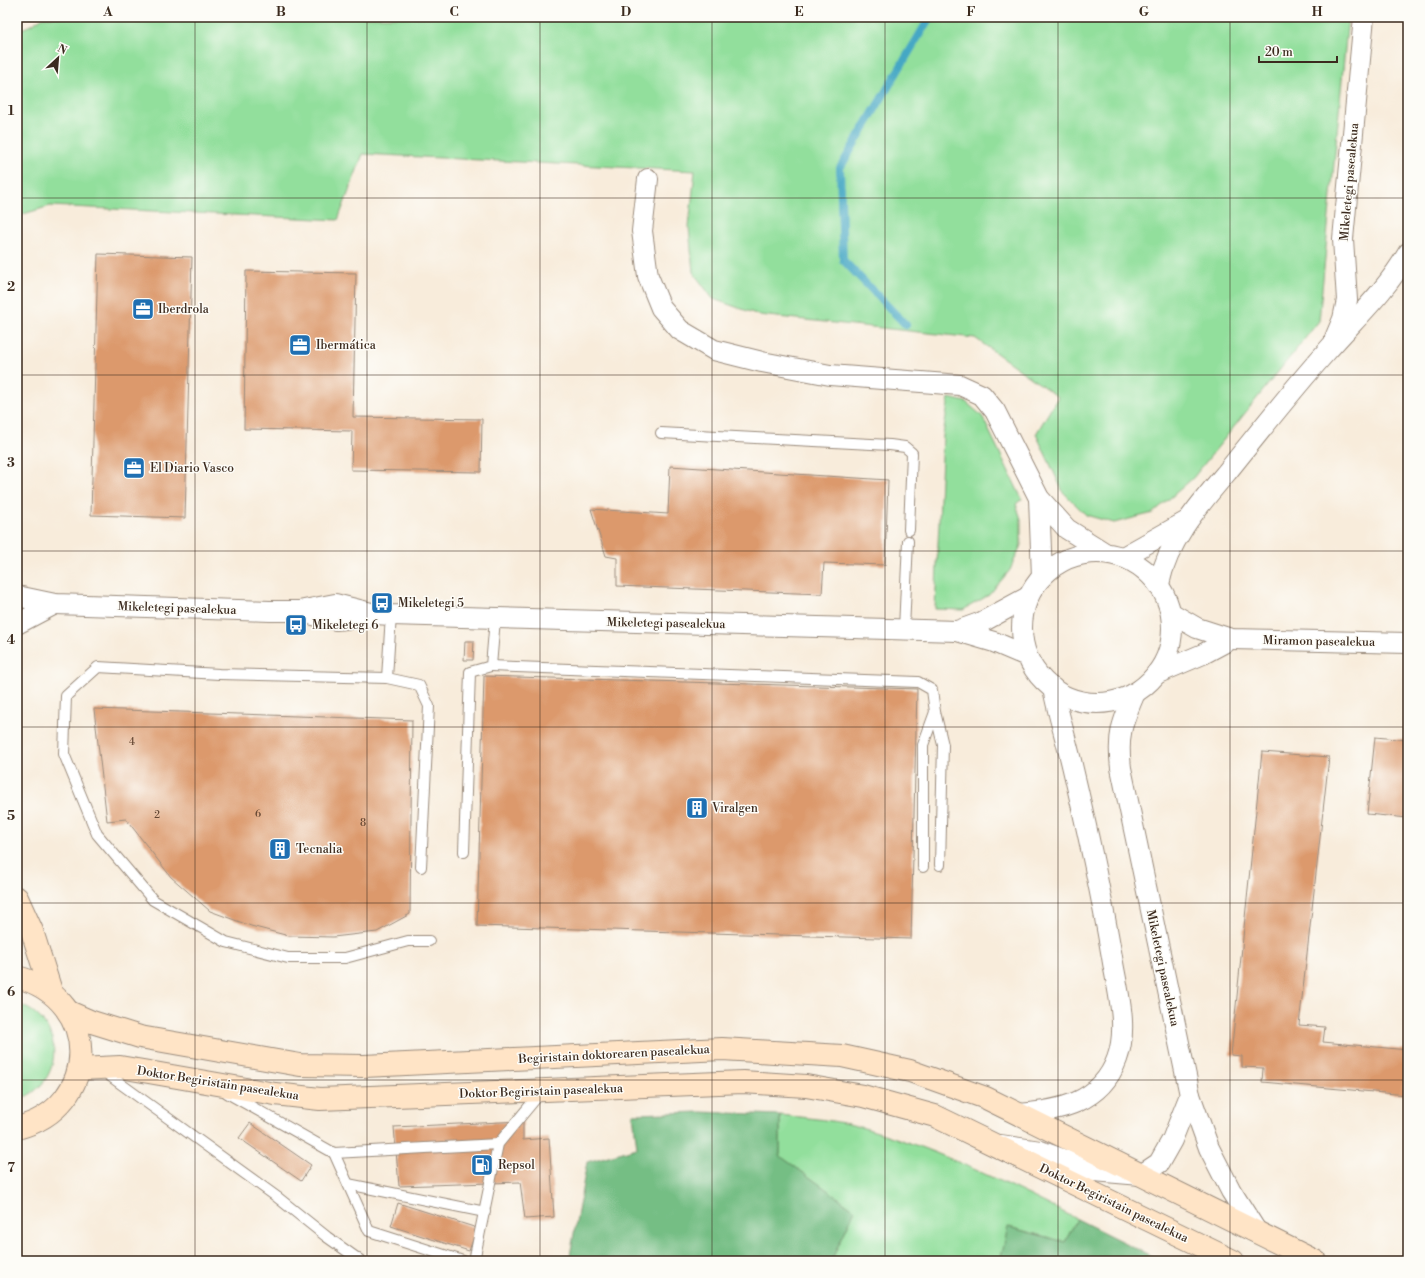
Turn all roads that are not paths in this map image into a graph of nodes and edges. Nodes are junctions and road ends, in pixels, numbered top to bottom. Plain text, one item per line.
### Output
1 (1364, 17) edge
2 (648, 179) dead end
3 (1408, 253) edge
4 (1332, 345) junction
5 (661, 433) dead end
6 (1040, 498) junction
7 (1187, 521) junction
8 (909, 530) dead end
9 (908, 541) dead end
10 (1114, 555) junction
11 (1042, 576) junction
12 (1158, 584) junction
13 (17, 596) edge
14 (1028, 597) junction
15 (55, 604) junction
16 (1171, 613) junction
17 (383, 615) junction
18 (495, 619) junction
19 (17, 624) edge
20 (904, 629) junction
21 (957, 631) junction
22 (1231, 639) junction
23 (1408, 643) edge
24 (1027, 656) junction
25 (491, 666) junction
26 (1156, 674) junction
27 (387, 678) junction
28 (1053, 688) junction
29 (1135, 693) junction
30 (935, 712) junction
31 (464, 852) dead end
32 (940, 865) dead end
33 (421, 867) dead end
34 (923, 867) dead end
35 (17, 898) edge
36 (429, 941) dead end
37 (17, 977) edge
38 (50, 992) junction
39 (69, 1012) junction
40 (79, 1069) junction
41 (101, 1069) junction
42 (212, 1084) junction
43 (543, 1091) junction
44 (1190, 1095) junction
45 (1018, 1114) junction
46 (17, 1128) edge
47 (498, 1144) junction
48 (995, 1145) junction
49 (334, 1153) junction
50 (1142, 1175) junction
51 (348, 1184) junction
52 (485, 1212) junction
53 (1257, 1232) junction
54 (361, 1261) edge
55 (463, 1261) edge
56 (474, 1261) edge
57 (1233, 1261) edge
58 (1315, 1261) edge

1 - 4 street, Mikeletegi pasealekua
2 - 6 street
3 - 4 street, Mikeletegi pasealekua
4 - 7 street, Mikeletegi pasealekua
5 - 8 lane
6 - 10 street
6 - 11 street
7 - 10 street, Mikeletegi pasealekua
7 - 12 street, Mikeletegi pasealekua
9 - 20 lane
10 - 11 street
10 - 12 street
11 - 14 street
12 - 16 street
13 - 15 street, Mikeletegi pasealekua
14 - 21 street, Mikeletegi pasealekua
14 - 24 street
15 - 17 street, Mikeletegi pasealekua
15 - 19 street, Mikeletegi pasealekua
16 - 22 street, Miramon pasealekua
16 - 26 street
17 - 18 street, Mikeletegi pasealekua
17 - 27 lane
18 - 20 street, Mikeletegi pasealekua
18 - 25 lane
20 - 21 street, Mikeletegi pasealekua
21 - 24 street, Mikeletegi pasealekua
22 - 23 street, Miramon pasealekua
22 - 26 street, Miramon pasealekua
24 - 28 street
25 - 30 lane
25 - 31 lane
26 - 29 street
27 - 33 lane
27 - 36 lane
28 - 29 street
28 - 45 street
29 - 44 street, Mikeletegi pasealekua
30 - 32 lane
30 - 34 lane
35 - 38 main road
37 - 38 main road
38 - 39 main road
39 - 40 main road
39 - 45 main road, Begiristain doktorearen pasealekua
40 - 41 main road, Doktor Begiristain pasealekua
40 - 46 main road
41 - 42 main road, Doktor Begiristain pasealekua
41 - 54 lane
42 - 43 main road, Doktor Begiristain pasealekua
42 - 49 lane
43 - 47 lane
43 - 48 main road, Doktor Begiristain pasealekua
44 - 50 street
44 - 53 street, Mikeletegi pasealekua
45 - 50 main road, Begiristain doktorearen pasealekua
47 - 49 lane
47 - 52 lane
48 - 50 street, Doktor Begiristain pasealekua
48 - 57 main road, Doktor Begiristain pasealekua
49 - 51 lane
50 - 53 main road, Doktor Begiristain pasealekua
51 - 52 lane
51 - 55 lane
52 - 56 lane
53 - 58 main road, Doktor Begiristain pasealekua

